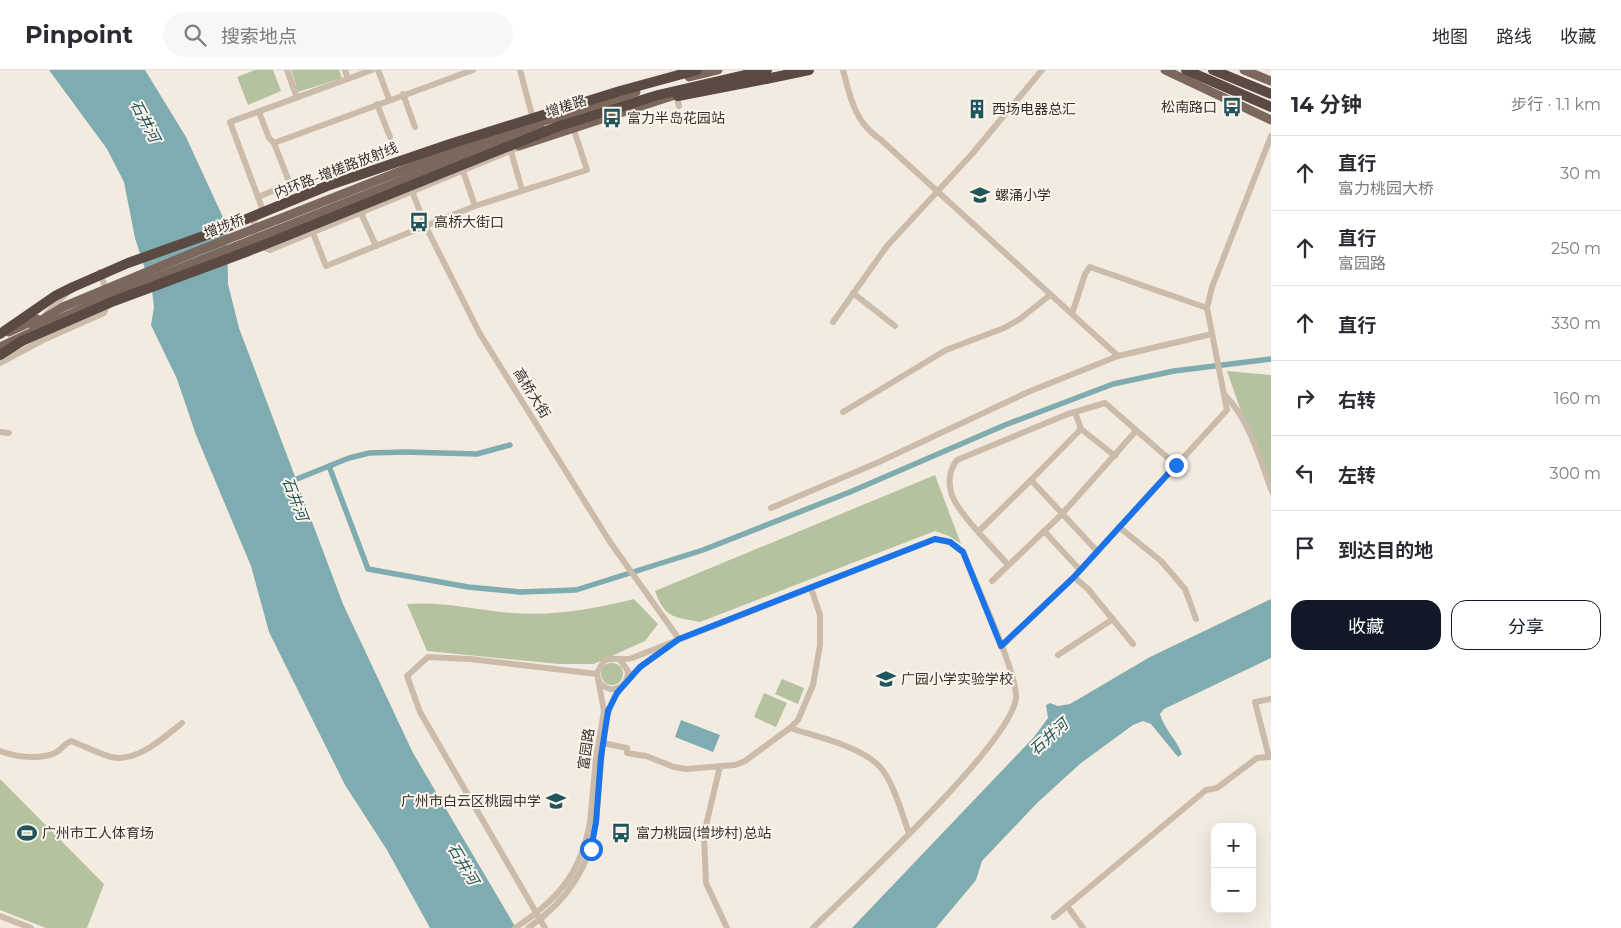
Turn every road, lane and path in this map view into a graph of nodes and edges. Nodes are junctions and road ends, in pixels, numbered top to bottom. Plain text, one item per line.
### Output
1 (287, 70) edge
2 (345, 70) edge
3 (372, 70) edge
4 (378, 70) edge
5 (473, 70) edge
6 (520, 70) edge
7 (680, 70) edge
8 (698, 70) edge
9 (718, 70) edge
10 (747, 70) edge
11 (767, 70) edge
12 (791, 70) edge
13 (809, 70) edge
14 (843, 70) edge
15 (1042, 70) edge
16 (1165, 70) edge
17 (1186, 70) edge
18 (1244, 70) edge
19 (1212, 74) edge
20 (348, 79) junction
21 (1271, 82) edge
22 (627, 84) junction
23 (643, 89) junction
24 (676, 91) junction
25 (403, 94) junction
26 (1271, 94) edge
27 (297, 98) junction
28 (585, 98) junction
29 (390, 99) junction
30 (640, 100) junction
31 (377, 104) junction
32 (679, 106) dead end
33 (1271, 107) edge
34 (259, 112) junction
35 (571, 112) junction
36 (533, 119) junction
37 (1271, 120) edge
38 (559, 122) junction
39 (415, 127) dead end
40 (573, 127) junction
41 (550, 136) junction
42 (1271, 136) edge
43 (390, 137) dead end
44 (455, 139) junction
45 (274, 143) junction
46 (507, 146) junction
47 (436, 158) junction
48 (463, 171) junction
49 (397, 178) junction
50 (311, 189) junction
51 (522, 190) junction
52 (412, 192) junction
53 (936, 192) junction
54 (294, 195) junction
55 (258, 197) junction
56 (476, 206) junction
57 (262, 208) junction
58 (361, 213) junction
59 (326, 227) junction
60 (426, 227) junction
61 (312, 233) junction
62 (376, 246) junction
63 (853, 294) junction
64 (1050, 294) junction
65 (55, 296) junction
66 (1207, 308) junction
67 (65, 312) junction
68 (1072, 314) junction
69 (45, 315) junction
70 (833, 322) dead end
71 (895, 326) dead end
72 (0, 329) edge
73 (1212, 334) junction
74 (0, 336) edge
75 (22, 341) junction
76 (0, 342) edge
77 (0, 347) edge
78 (0, 351) edge
79 (0, 355) edge
80 (1118, 356) junction
81 (0, 363) edge
82 (1224, 394) junction
83 (843, 412) dead end
84 (1075, 412) junction
85 (1081, 429) junction
86 (0, 432) edge
87 (1135, 432) junction
88 (9, 433) dead end
89 (1116, 456) junction
90 (1176, 465) junction
91 (1031, 480) junction
92 (1271, 489) edge
93 (771, 508) dead end
94 (1062, 514) junction
95 (1119, 527) junction
96 (979, 530) junction
97 (1044, 531) junction
98 (1097, 551) junction
99 (1008, 565) junction
100 (1080, 570) junction
101 (1074, 577) junction
102 (992, 580) dead end
103 (811, 588) junction
104 (1112, 619) junction
105 (1196, 619) dead end
106 (679, 639) junction
107 (1133, 644) dead end
108 (1001, 646) junction
109 (1058, 656) dead end
110 (620, 660) junction
111 (598, 678) junction
112 (625, 683) junction
113 (1271, 699) edge
114 (182, 723) dead end
115 (790, 728) junction
116 (603, 743) junction
117 (0, 751) edge
118 (720, 766) junction
119 (593, 822) junction
120 (909, 833) junction
121 (1067, 906) junction
122 (0, 916) edge
123 (1054, 917) dead end
124 (31, 928) edge
125 (515, 928) edge
126 (528, 928) edge
127 (545, 928) edge
128 (727, 928) edge
129 (813, 928) edge
130 (1083, 928) edge

1 - 27 street
2 - 20 street
3 - 20 street
4 - 29 street
5 - 25 street
6 - 36 street
7 - 22 main road
8 - 65 highway, 内环路-增槎路放射线, bridge
9 - 23 main road, 增槎路
10 - 24 main road, 增槎路
11 - 30 highway, bridge
12 - 24 main road
13 - 30 highway, bridge
14 - 53 street
15 - 53 street
16 - 37 main road
17 - 19 highway
18 - 21 main road
19 - 26 highway
19 - 33 highway
20 - 27 street
22 - 23 main road
22 - 28 main road
23 - 35 main road, 增槎路
24 - 32 street
24 - 38 main road, 增槎路
24 - 40 main road
25 - 29 street
25 - 39 street
27 - 34 street
28 - 35 main road
28 - 36 main road
29 - 31 street
30 - 75 highway, bridge
31 - 43 street
31 - 45 street
34 - 45 street
34 - 55 street
35 - 36 main road, 增槎路
36 - 44 main road
36 - 47 main road, 增槎路
38 - 41 main road
38 - 46 main road, 增槎路
40 - 41 main road
40 - 51 street
41 - 46 main road
42 - 66 street
44 - 47 main road
44 - 50 street
45 - 55 street
46 - 48 street
46 - 49 main road, 增槎路
46 - 51 street
47 - 49 main road, 增槎路
48 - 52 street
48 - 56 street
49 - 67 main road, 增埗桥, bridge
50 - 54 street
50 - 59 street
51 - 56 street
52 - 58 street
52 - 60 street, 高桥大街
53 - 63 street
53 - 64 street
54 - 57 street
54 - 61 street
55 - 57 street
56 - 60 street
57 - 61 street
58 - 59 street
58 - 62 street
59 - 61 street
60 - 62 street
60 - 106 street, 高桥大街
61 - 62 street
63 - 70 street
63 - 71 street
64 - 68 street
64 - 83 street
65 - 72 highway, bridge
65 - 74 highway, 内环路-增槎路放射线, bridge
66 - 68 street
66 - 73 street
67 - 69 main road
67 - 76 main road
67 - 77 main road
68 - 80 street
69 - 74 main road
69 - 81 street
73 - 80 street
73 - 82 street
75 - 78 highway
75 - 79 highway
80 - 93 street
82 - 90 street
82 - 92 street
84 - 85 street
84 - 87 street
84 - 96 street
85 - 89 street
85 - 91 street
86 - 88 street
87 - 89 street
87 - 90 street
89 - 94 street
90 - 95 street
91 - 94 street
91 - 96 street
94 - 97 street
94 - 98 street
95 - 98 street
95 - 105 street
96 - 99 street
97 - 99 street
97 - 100 street
98 - 100 street
99 - 102 street
100 - 101 street
101 - 104 street
101 - 108 street
103 - 106 street
103 - 108 street
103 - 115 street
104 - 107 street
104 - 109 street
106 - 110 street
106 - 112 street, 富园路
108 - 120 street
110 - 111 street
110 - 112 street
111 - 112 street
111 - 119 street, 富园路
111 - 127 street
112 - 116 street, 富园路
113 - 121 street
114 - 117 street
115 - 118 street
115 - 120 street
116 - 118 street
116 - 119 street, 富园路
118 - 128 street
119 - 125 street, bridge
119 - 126 street, bridge
120 - 129 street
121 - 123 street
121 - 130 street
122 - 124 street

